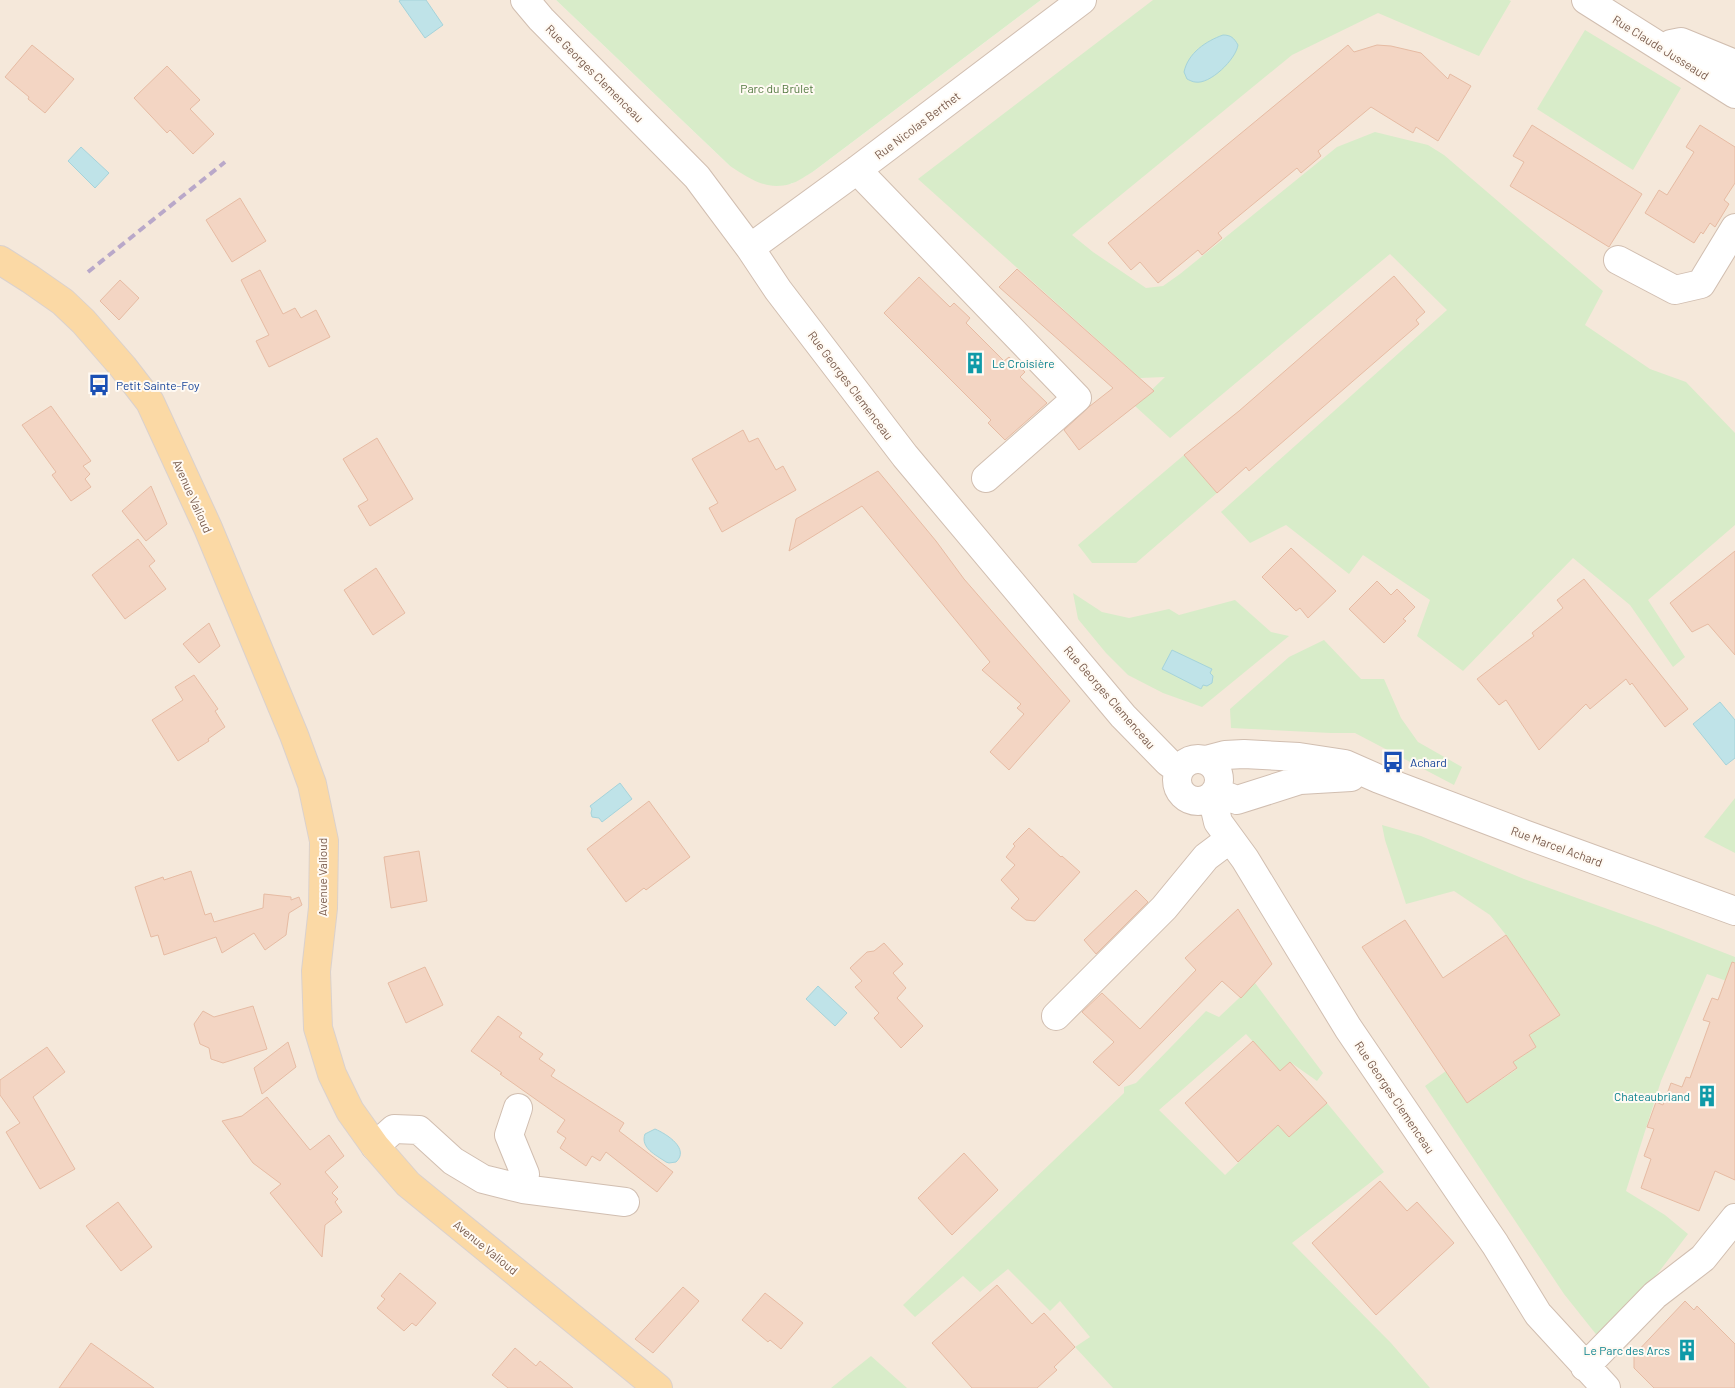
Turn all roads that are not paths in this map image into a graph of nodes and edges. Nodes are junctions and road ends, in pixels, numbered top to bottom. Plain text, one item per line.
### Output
1 (525, 0) edge
2 (1082, 0) edge
3 (1586, 0) edge
4 (1659, 46) junction
5 (1735, 64) edge
6 (1735, 94) edge
7 (857, 170) junction
8 (1735, 228) edge
9 (750, 248) junction
10 (0, 260) edge
11 (1618, 260) dead end
12 (986, 478) dead end
13 (1206, 760) junction
14 (1179, 770) junction
15 (1379, 779) junction
16 (1214, 794) junction
17 (1230, 839) junction
18 (1735, 911) edge
19 (1056, 1016) dead end
20 (518, 1108) dead end
21 (374, 1146) junction
22 (523, 1189) junction
23 (625, 1202) dead end
24 (1735, 1218) edge
25 (1597, 1379) edge
26 (658, 1388) edge

1 - 9 street, Rue Georges Clemenceau
2 - 7 street, Rue Nicolas Berthet
3 - 4 street, Rue Claude Jusseaud
4 - 5 street
4 - 6 street, Rue Claude Jusseaud
7 - 9 street, Rue Nicolas Berthet
7 - 12 street
8 - 11 street
9 - 14 street, Rue Georges Clemenceau
10 - 21 main road, Avenue Valioud
13 - 14 street
13 - 15 street, Rue Marcel Achard
13 - 16 street
14 - 16 street
15 - 16 street, Rue Marcel Achard
15 - 18 street, Rue Marcel Achard
16 - 17 street, Rue Georges Clemenceau
17 - 19 street
17 - 25 street, Rue Georges Clemenceau
20 - 22 street
21 - 22 street
21 - 26 main road, Avenue Valioud
22 - 23 street
24 - 25 street

